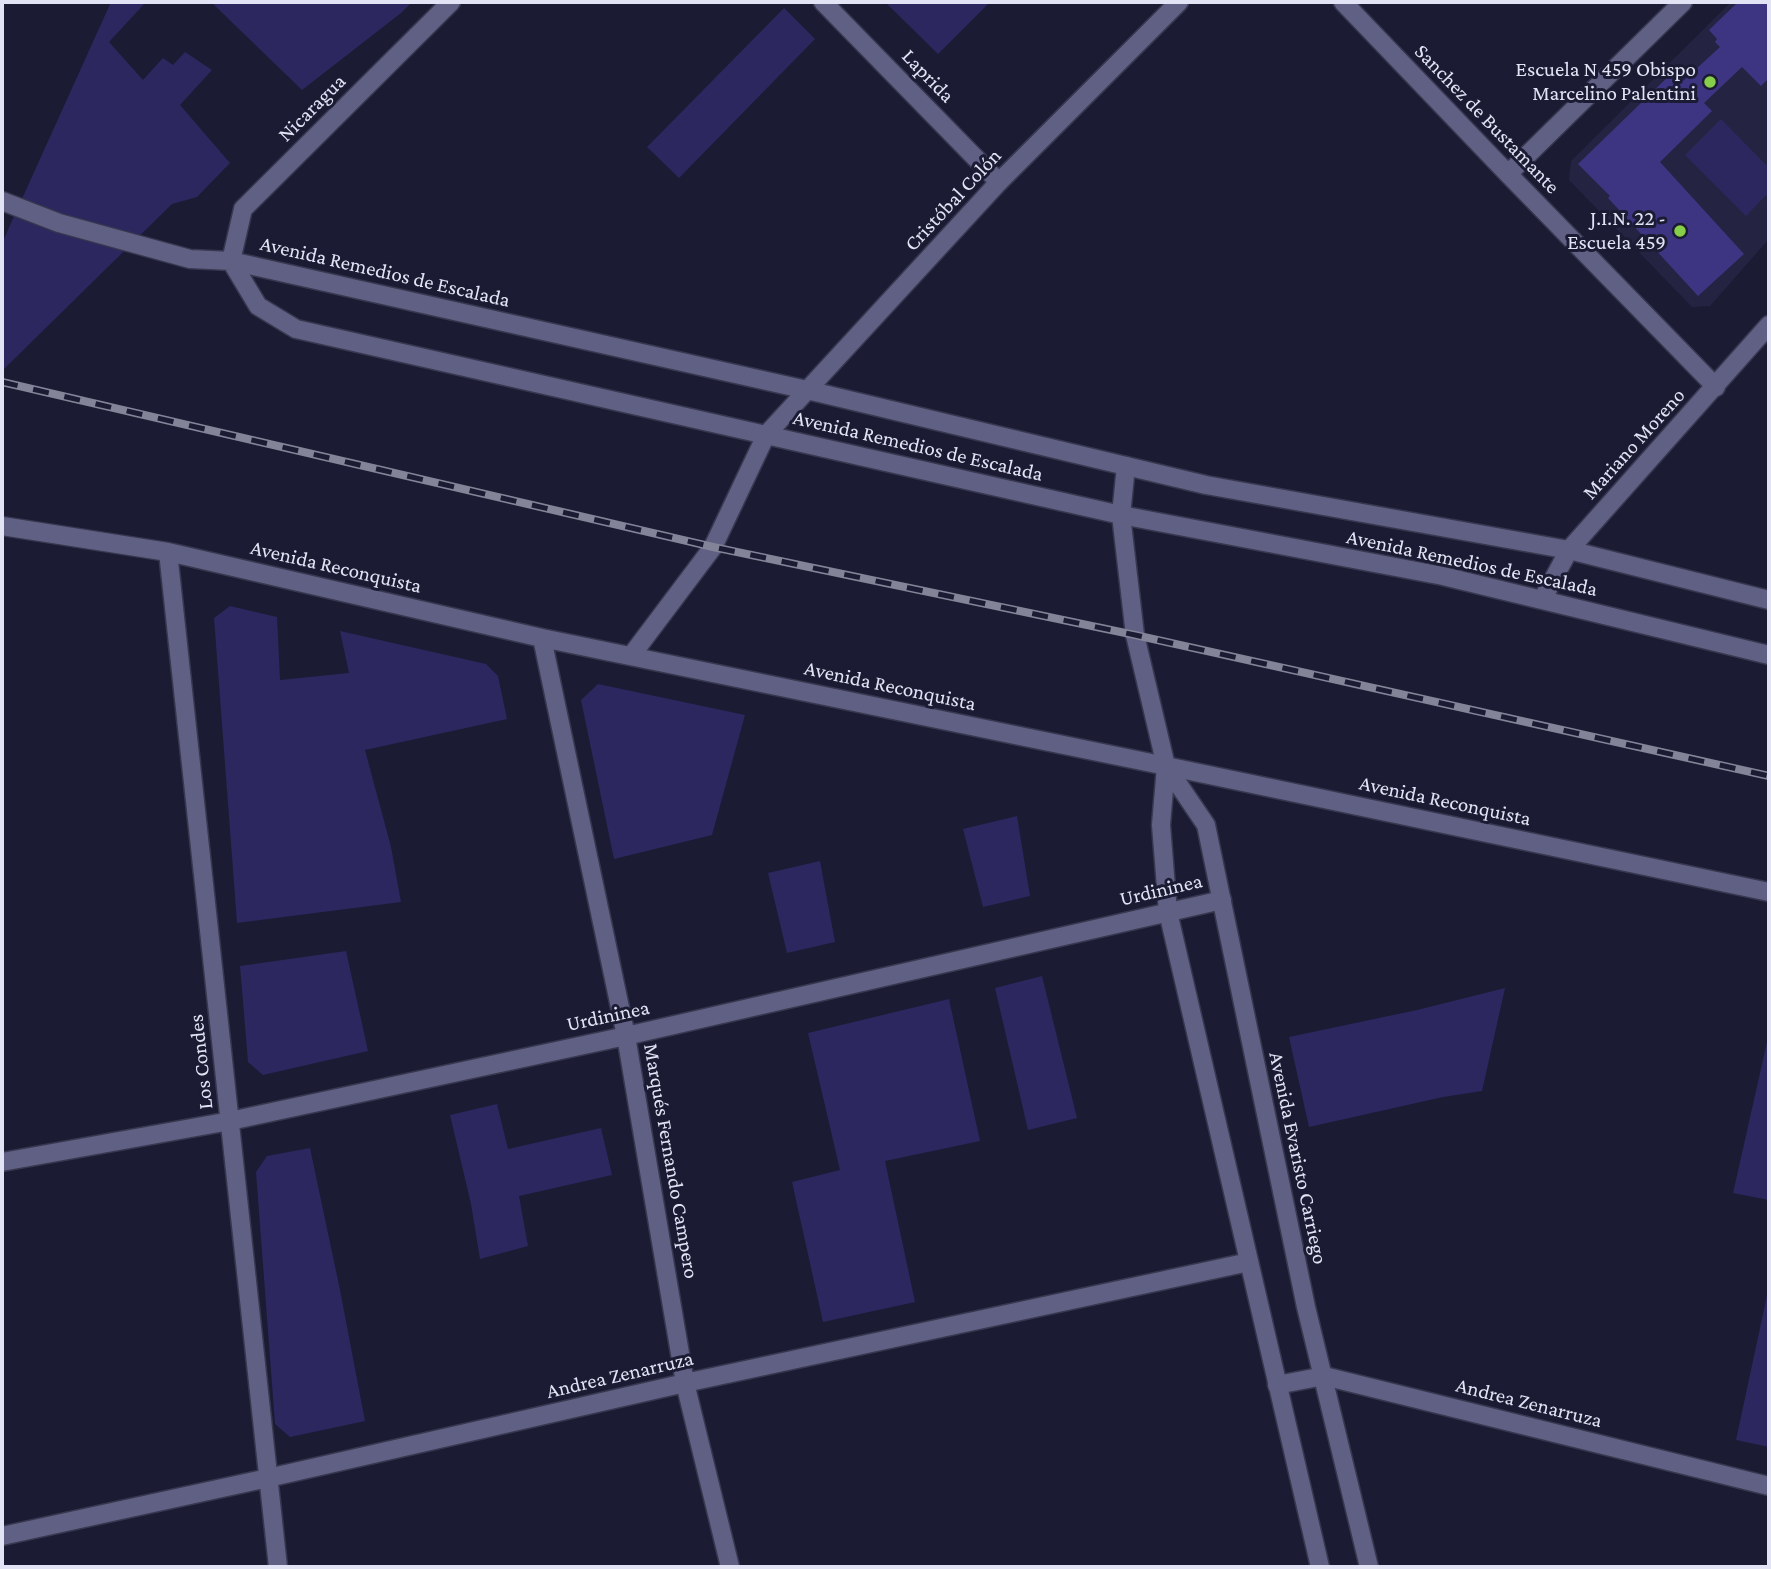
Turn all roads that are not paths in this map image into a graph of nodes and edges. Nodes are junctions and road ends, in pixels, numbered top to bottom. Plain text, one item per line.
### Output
1 (451, 2) edge
2 (823, 2) edge
3 (1179, 2) edge
4 (1343, 2) edge
5 (1683, 2) edge
6 (1508, 174) junction
7 (999, 182) junction
8 (2, 201) edge
9 (231, 261) junction
10 (1769, 325) edge
11 (1716, 387) junction
12 (807, 390) junction
13 (766, 435) junction
14 (1126, 466) junction
15 (1121, 515) junction
16 (2, 526) edge
17 (1569, 550) junction
18 (168, 552) junction
19 (1542, 600) junction
20 (1769, 600) edge
21 (542, 638) junction
22 (1769, 655) edge
23 (631, 656) junction
24 (1166, 766) junction
25 (1769, 892) edge
26 (1222, 900) junction
27 (1168, 912) junction
28 (626, 1036) junction
29 (230, 1121) junction
30 (2, 1162) edge
31 (1249, 1262) junction
32 (1324, 1376) junction
33 (685, 1383) junction
34 (1277, 1385) junction
35 (268, 1478) junction
36 (1769, 1486) edge
37 (2, 1536) edge
38 (278, 1567) edge
39 (730, 1567) edge
40 (1320, 1567) edge
41 (1369, 1567) edge

1 - 9 street, Nicaragua
2 - 7 street, Laprida
3 - 7 street, Cristóbal Colón
4 - 6 street, Sanchez de Bustamante
5 - 6 street
6 - 11 street, Sanchez de Bustamante
7 - 12 street, Cristóbal Colón
8 - 9 street
9 - 12 street, Avenida Remedios de Escalada
9 - 13 street, Avenida Remedios de Escalada
10 - 11 street, Mariano Moreno
11 - 17 street, Mariano Moreno
12 - 13 street, Cristóbal Colón
12 - 14 street, Avenida Remedios de Escalada
13 - 15 street, Avenida Remedios de Escalada
13 - 23 street, Cristóbal Colón
14 - 15 street, Avenida Evaristo Carriego
14 - 17 street, Avenida Remedios de Escalada
15 - 19 street, Avenida Remedios de Escalada
15 - 24 street, Avenida Evaristo Carriego
16 - 18 street, Avenida Reconquista
17 - 19 street, Mariano Moreno
17 - 20 street, Avenida Remedios de Escalada
18 - 21 street, Avenida Reconquista
18 - 29 street, Los Condes
19 - 22 street, Avenida Remedios de Escalada
21 - 23 street, Avenida Reconquista
21 - 28 street, Marqués Fernando Campero
23 - 24 street, Avenida Reconquista
24 - 25 street, Avenida Reconquista
24 - 26 street, Avenida Evaristo Carriego
24 - 27 street, Avenida Evaristo Carriego
26 - 27 street, Urdininea
26 - 32 street, Avenida Evaristo Carriego
27 - 28 street, Urdininea
27 - 31 street, Avenida Evaristo Carriego
28 - 29 street, Urdininea
28 - 33 street, Marqués Fernando Campero
29 - 30 street, Urdininea
29 - 35 street, Los Condes
31 - 33 street, Andrea Zenarruza
31 - 34 street, Avenida Evaristo Carriego
32 - 34 street, Andrea Zenarruza
32 - 36 street, Andrea Zenarruza
32 - 41 street, Avenida Evaristo Carriego
33 - 35 street, Andrea Zenarruza
33 - 39 street, Marqués Fernando Campero
34 - 40 street, Avenida Evaristo Carriego
35 - 37 street, Andrea Zenarruza
35 - 38 street, Los Condes

